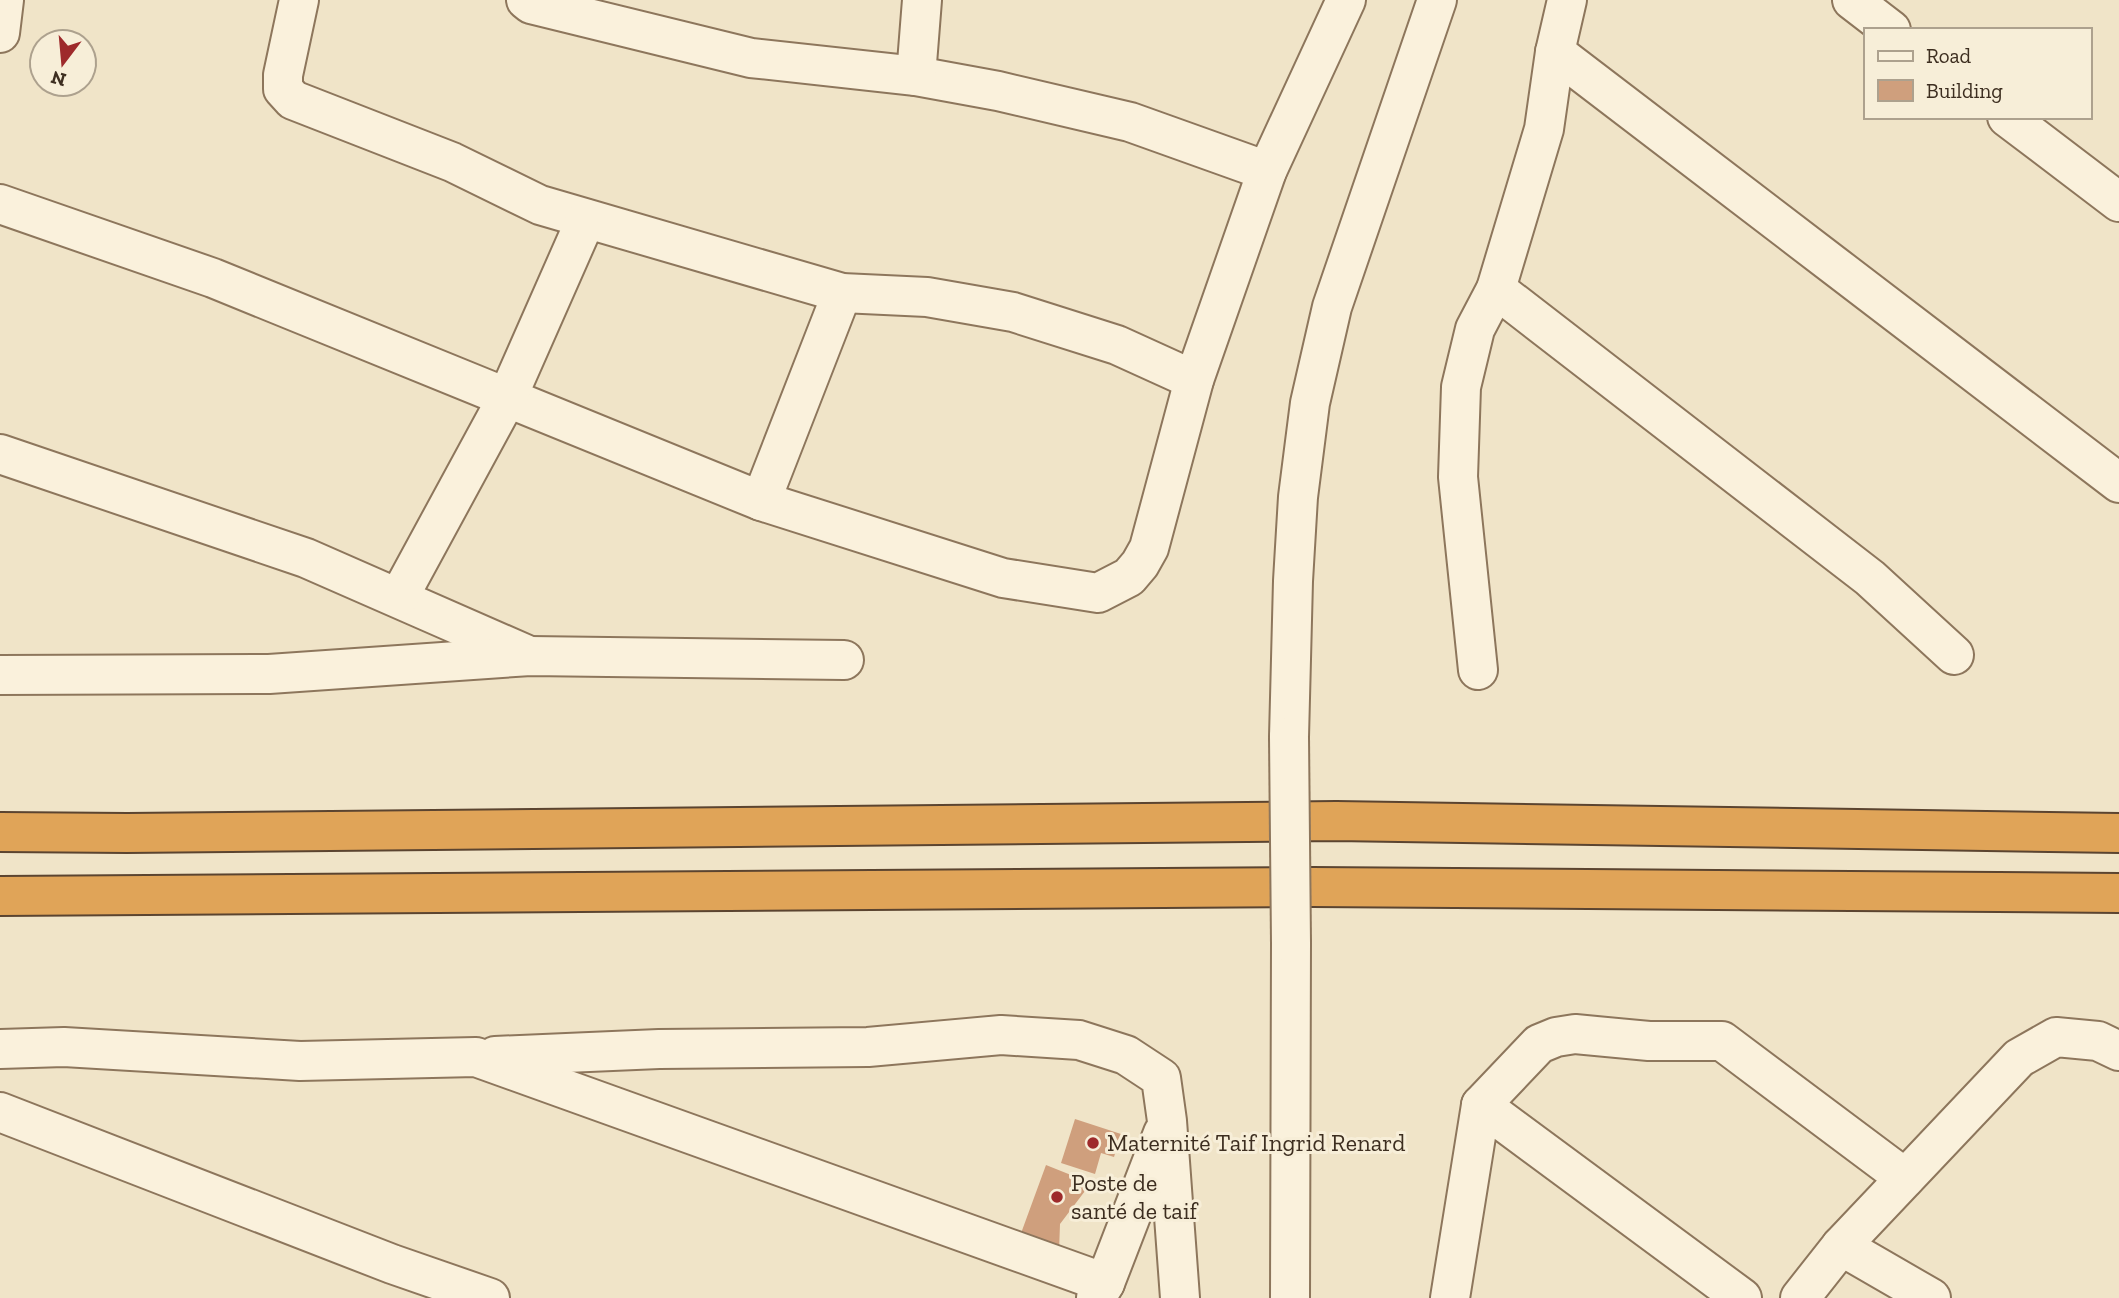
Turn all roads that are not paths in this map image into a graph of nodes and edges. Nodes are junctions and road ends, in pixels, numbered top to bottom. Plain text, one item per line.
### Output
1 (5, 0) edge
2 (299, 0) edge
3 (526, 0) edge
4 (922, 0) edge
5 (1346, 0) edge
6 (1437, 0) edge
7 (1567, 0) edge
8 (1852, 0) edge
9 (1888, 28) edge
10 (0, 33) edge
11 (1555, 52) junction
12 (916, 76) junction
13 (2010, 119) edge
14 (1267, 171) junction
15 (2119, 202) edge
16 (0, 204) edge
17 (586, 219) junction
18 (1496, 289) junction
19 (842, 293) junction
20 (1194, 380) junction
21 (507, 398) junction
22 (0, 454) edge
23 (2119, 483) edge
24 (761, 502) junction
25 (399, 597) junction
26 (1954, 655) dead end
27 (530, 656) junction
28 (844, 660) dead end
29 (1478, 670) dead end
30 (0, 676) edge
31 (0, 832) edge
32 (2119, 833) edge
33 (2119, 893) edge
34 (0, 896) edge
35 (0, 1049) edge
36 (2119, 1051) edge
37 (476, 1057) junction
38 (1481, 1105) junction
39 (0, 1112) edge
40 (1167, 1121) junction
41 (1905, 1178) junction
42 (1840, 1247) junction
43 (1100, 1290) edge
44 (490, 1298) edge
45 (1180, 1298) edge
46 (1290, 1298) edge
47 (1450, 1298) edge
48 (1742, 1298) edge
49 (1800, 1298) edge
50 (1931, 1298) edge

1 - 10 street
2 - 17 street
3 - 12 street
4 - 12 street
5 - 14 street
6 - 46 street, bridge
7 - 11 street
8 - 9 street
11 - 18 street
11 - 23 street
12 - 14 street
13 - 15 street
14 - 20 street
16 - 21 street
17 - 19 street
17 - 21 street
18 - 26 street
18 - 29 street
19 - 20 street
19 - 24 street
20 - 24 street
21 - 24 street
21 - 25 street
22 - 25 street
25 - 27 street
27 - 28 street
27 - 30 street
31 - 32 highway
33 - 34 highway
35 - 37 street
36 - 41 street
37 - 40 street
37 - 43 street
38 - 41 street
38 - 47 street
38 - 48 street
39 - 44 street
40 - 43 street
40 - 45 street
41 - 42 street
42 - 49 street
42 - 50 street

